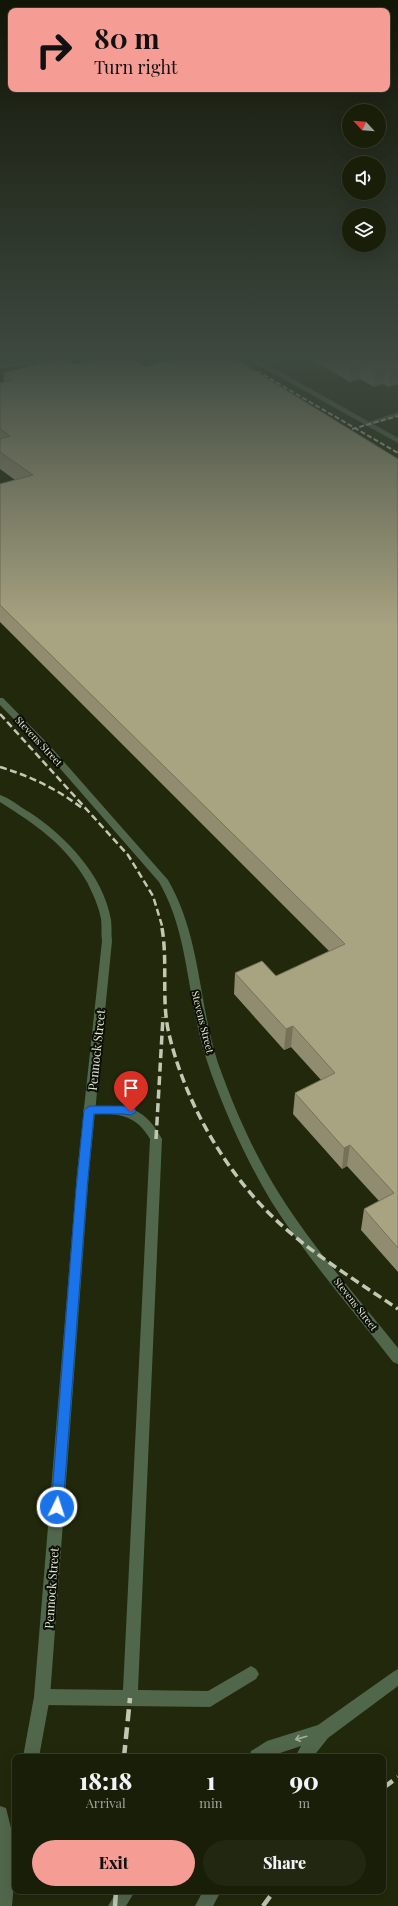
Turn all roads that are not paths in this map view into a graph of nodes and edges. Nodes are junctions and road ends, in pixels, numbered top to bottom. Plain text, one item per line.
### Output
1 (0, 700) edge
2 (0, 798) edge
3 (90, 1110) junction
4 (398, 1358) edge
5 (251, 1674) dead end
6 (398, 1676) edge
7 (42, 1697) junction
8 (130, 1698) junction
9 (322, 1732) junction
10 (32, 1754) edge
11 (262, 1754) edge
12 (305, 1754) edge
13 (0, 1814) edge
14 (12, 1855) edge
15 (125, 1894) edge
16 (211, 1894) edge
17 (4, 1899) edge
18 (116, 1906) edge
19 (203, 1906) edge

1 - 4 street, Stevens Street
2 - 3 street, Pennock Street
3 - 7 street, Pennock Street
3 - 8 street
5 - 8 street
6 - 9 street
7 - 8 street
7 - 10 street, Pennock Street
9 -> 11 street
9 - 12 street
13 - 17 street
14 - 17 street
15 - 18 street
16 - 19 street

